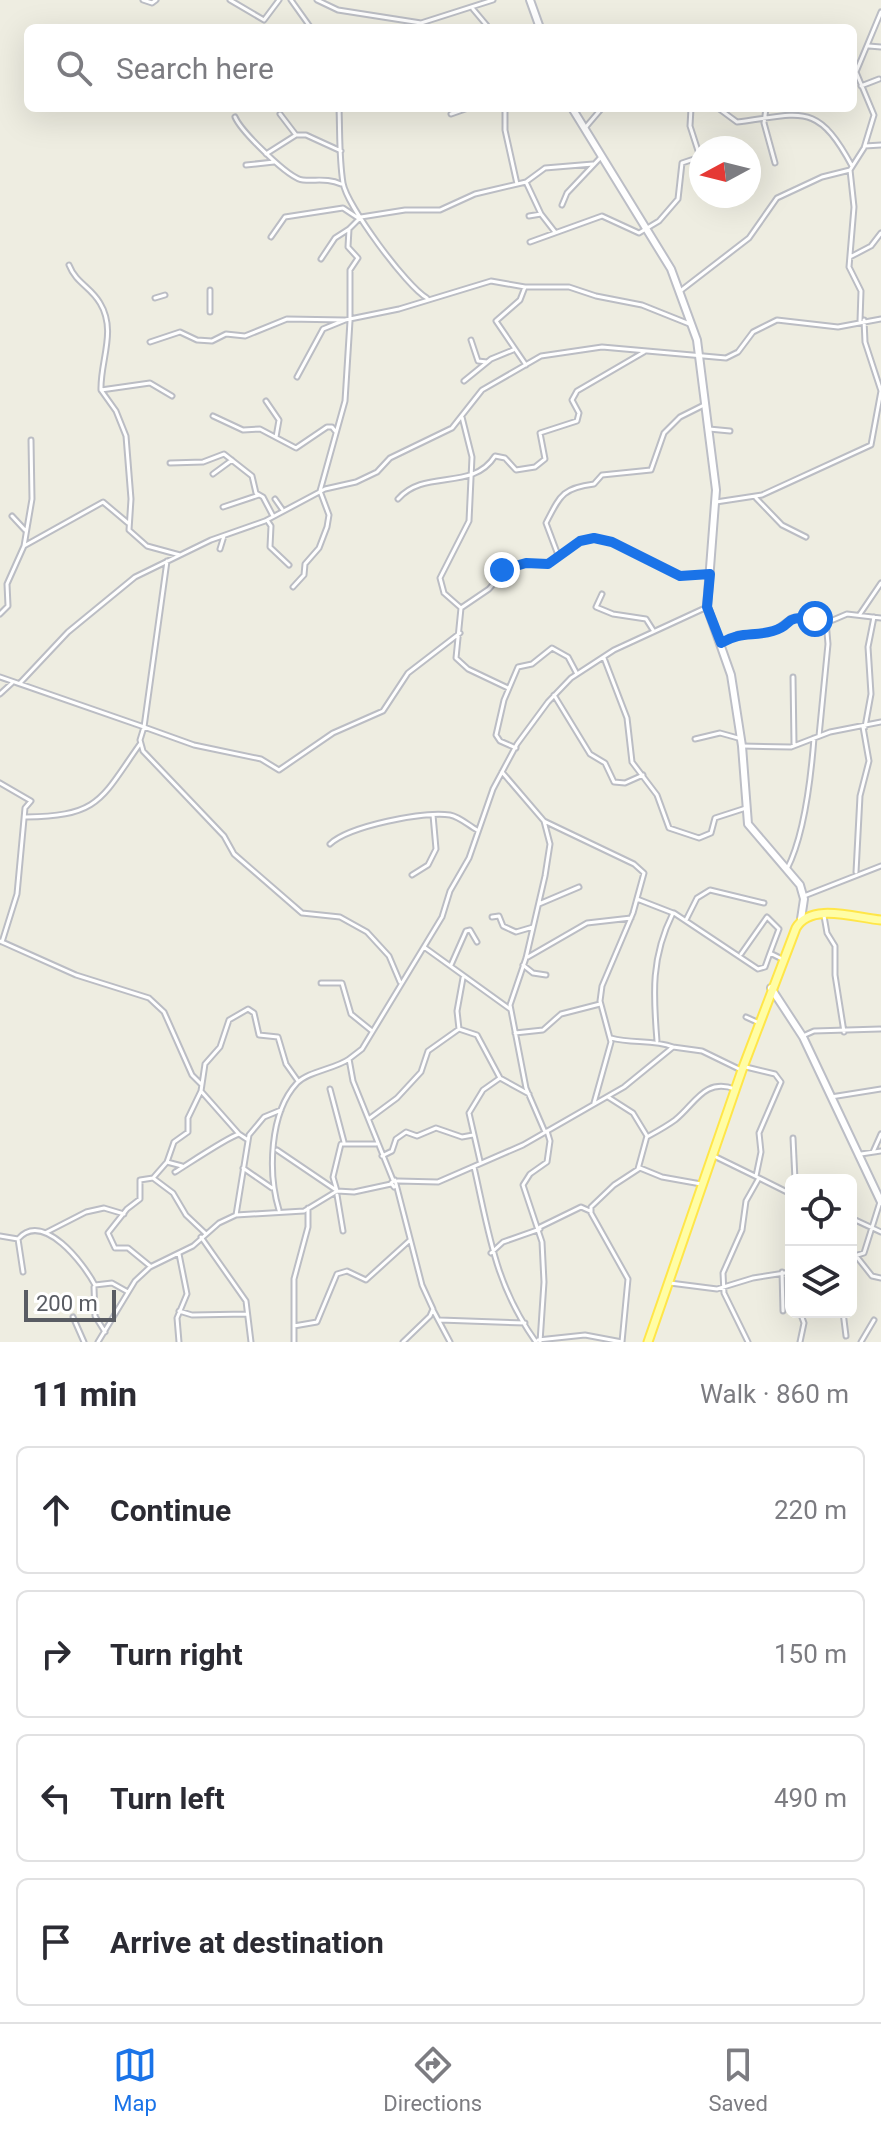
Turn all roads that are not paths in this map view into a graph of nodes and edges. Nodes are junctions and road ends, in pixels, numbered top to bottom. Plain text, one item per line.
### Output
1 (143, 0) edge
2 (156, 0) edge
3 (230, 0) edge
4 (279, 0) edge
5 (291, 0) edge
6 (317, 0) edge
7 (493, 0) edge
8 (530, 0) edge
9 (473, 9) junction
10 (881, 12) edge
11 (308, 24) edge
12 (486, 24) edge
13 (539, 24) edge
14 (868, 46) junction
15 (881, 47) edge
16 (857, 70) edge
17 (857, 75) edge
18 (879, 79) edge
19 (861, 86) junction
20 (339, 112) edge
21 (457, 112) edge
22 (505, 112) edge
23 (575, 112) edge
24 (599, 112) edge
25 (691, 112) edge
26 (723, 112) edge
27 (765, 112) edge
28 (280, 114) dead end
29 (451, 114) dead end
30 (235, 117) dead end
31 (764, 119) junction
32 (585, 128) junction
33 (296, 135) junction
34 (881, 145) edge
35 (865, 146) junction
36 (341, 151) junction
37 (266, 154) junction
38 (603, 156) junction
39 (274, 162) junction
40 (775, 163) dead end
41 (593, 164) junction
42 (246, 165) dead end
43 (851, 168) junction
44 (526, 182) junction
45 (517, 184) junction
46 (344, 187) junction
47 (562, 205) dead end
48 (541, 214) junction
49 (529, 216) dead end
50 (360, 218) junction
51 (349, 229) junction
52 (645, 230) junction
53 (555, 232) junction
54 (881, 233) edge
55 (271, 237) dead end
56 (530, 242) dead end
57 (850, 257) junction
58 (321, 259) dead end
59 (69, 265) dead end
60 (525, 287) junction
61 (210, 290) dead end
62 (679, 292) junction
63 (165, 295) dead end
64 (155, 298) dead end
65 (427, 298) junction
66 (210, 312) dead end
67 (881, 319) edge
68 (348, 320) junction
69 (862, 320) junction
70 (692, 325) junction
71 (471, 340) dead end
72 (150, 342) dead end
73 (467, 347) dead end
74 (474, 350) junction
75 (513, 350) junction
76 (646, 351) junction
77 (700, 358) junction
78 (487, 362) junction
79 (526, 365) junction
80 (297, 377) dead end
81 (464, 381) dead end
82 (101, 390) junction
83 (172, 396) dead end
84 (266, 401) dead end
85 (704, 405) junction
86 (461, 415) junction
87 (213, 416) dead end
88 (709, 429) junction
89 (730, 431) dead end
90 (336, 432) junction
91 (276, 437) junction
92 (31, 440) dead end
93 (232, 460) junction
94 (170, 463) dead end
95 (213, 474) dead end
96 (471, 477) junction
97 (265, 491) dead end
98 (320, 491) junction
99 (260, 495) junction
100 (756, 497) junction
101 (275, 499) dead end
102 (398, 499) dead end
103 (716, 502) junction
104 (223, 507) dead end
105 (282, 511) junction
106 (12, 516) dead end
107 (273, 516) junction
108 (267, 520) junction
109 (128, 523) junction
110 (25, 530) junction
111 (224, 536) junction
112 (806, 537) dead end
113 (24, 546) junction
114 (220, 549) dead end
115 (180, 555) junction
116 (558, 555) junction
117 (167, 561) junction
118 (289, 565) dead end
119 (710, 574) junction
120 (881, 583) edge
121 (293, 587) dead end
122 (602, 594) dead end
123 (707, 607) junction
124 (461, 608) junction
125 (0, 614) edge
126 (860, 614) junction
127 (874, 617) junction
128 (881, 618) edge
129 (826, 621) junction
130 (653, 630) junction
131 (460, 633) junction
132 (721, 643) junction
133 (604, 658) junction
134 (577, 674) junction
135 (0, 677) edge
136 (793, 677) dead end
137 (12, 683) junction
138 (20, 683) junction
139 (508, 688) junction
140 (0, 694) edge
141 (554, 695) junction
142 (881, 722) edge
143 (144, 727) junction
144 (864, 727) junction
145 (819, 736) junction
146 (738, 738) junction
147 (814, 738) junction
148 (695, 739) dead end
149 (140, 744) junction
150 (794, 744) junction
151 (742, 746) junction
152 (516, 748) junction
153 (502, 772) junction
154 (643, 775) junction
155 (0, 783) edge
156 (746, 808) junction
157 (433, 815) junction
158 (26, 817) junction
159 (544, 821) junction
160 (477, 830) junction
161 (330, 844) dead end
162 (881, 866) edge
163 (787, 869) junction
164 (856, 872) junction
165 (412, 875) dead end
166 (579, 887) dead end
167 (804, 896) junction
168 (637, 899) junction
169 (764, 903) dead end
170 (539, 904) junction
171 (673, 913) junction
172 (824, 914) junction
173 (492, 917) dead end
174 (631, 918) junction
175 (801, 919) junction
176 (686, 920) junction
177 (881, 920) edge
178 (533, 927) junction
179 (1, 941) edge
180 (477, 942) dead end
181 (424, 947) junction
182 (770, 953) junction
183 (740, 955) junction
184 (526, 958) junction
185 (782, 959) junction
186 (451, 965) junction
187 (523, 965) junction
188 (546, 975) dead end
189 (463, 976) junction
190 (321, 983) dead end
191 (400, 985) junction
192 (771, 988) junction
193 (600, 1004) junction
194 (510, 1009) junction
195 (746, 1017) dead end
196 (758, 1022) junction
197 (459, 1029) junction
198 (880, 1029) edge
199 (372, 1032) junction
200 (844, 1032) junction
201 (515, 1033) junction
202 (881, 1036) edge
203 (611, 1037) junction
204 (803, 1037) junction
205 (657, 1041) junction
206 (673, 1047) junction
207 (349, 1059) junction
208 (742, 1068) junction
209 (500, 1078) junction
210 (298, 1081) junction
211 (201, 1084) junction
212 (330, 1089) dead end
213 (735, 1089) junction
214 (881, 1089) edge
215 (201, 1091) junction
216 (529, 1094) junction
217 (608, 1097) junction
218 (831, 1097) junction
219 (594, 1103) junction
220 (283, 1109) junction
221 (370, 1118) junction
222 (546, 1131) junction
223 (239, 1134) junction
224 (881, 1134) edge
225 (474, 1135) junction
226 (647, 1137) junction
227 (793, 1138) dead end
228 (248, 1140) junction
229 (341, 1144) junction
230 (377, 1144) junction
231 (276, 1148) junction
232 (881, 1151) edge
233 (873, 1152) junction
234 (712, 1155) junction
235 (858, 1155) junction
236 (382, 1156) junction
237 (167, 1162) junction
238 (481, 1163) junction
239 (185, 1166) junction
240 (474, 1166) junction
241 (243, 1168) junction
242 (641, 1169) junction
243 (175, 1172) dead end
244 (795, 1174) edge
245 (757, 1177) junction
246 (153, 1178) junction
247 (394, 1183) junction
248 (701, 1184) junction
249 (272, 1188) junction
250 (877, 1189) edge
251 (785, 1190) edge
252 (336, 1192) junction
253 (881, 1202) edge
254 (308, 1208) junction
255 (279, 1210) junction
256 (591, 1213) junction
257 (124, 1214) junction
258 (236, 1215) junction
259 (857, 1220) edge
260 (874, 1226) junction
261 (540, 1228) junction
262 (343, 1231) dead end
263 (881, 1232) edge
264 (45, 1233) junction
265 (205, 1233) junction
266 (0, 1236) edge
267 (201, 1237) junction
268 (18, 1239) junction
269 (411, 1239) junction
270 (491, 1253) junction
271 (179, 1254) junction
272 (857, 1257) joint
273 (150, 1267) junction
274 (23, 1272) dead end
275 (782, 1272) joint
276 (881, 1278) edge
277 (666, 1283) junction
278 (95, 1285) junction
279 (723, 1288) junction
280 (128, 1292) junction
281 (433, 1309) junction
282 (179, 1311) junction
283 (783, 1311) dead end
284 (247, 1314) junction
285 (73, 1317) dead end
286 (802, 1318) edge
287 (844, 1318) edge
288 (440, 1320) junction
289 (874, 1320) dead end
290 (525, 1323) junction
291 (294, 1326) junction
292 (105, 1332) junction
293 (846, 1336) dead end
294 (602, 1340) edge
295 (538, 1341) edge
296 (84, 1342) edge
297 (98, 1342) edge
298 (179, 1342) edge
299 (251, 1342) edge
300 (294, 1342) edge
301 (403, 1342) edge
302 (450, 1342) edge
303 (622, 1342) edge
304 (648, 1342) edge
305 (748, 1342) edge
306 (800, 1342) edge
307 (861, 1342) edge

1 - 2 street
3 - 4 street
5 - 11 street
6 - 9 street
7 - 9 street
8 - 13 main road
9 - 12 street
10 - 14 street
14 - 15 street
14 - 16 street
17 - 19 street
18 - 19 street
19 - 35 street
20 - 36 street
21 - 29 street
22 - 45 street
23 - 32 main road
24 - 32 street
25 - 52 street
26 - 31 street
27 - 31 street
28 - 33 street
30 - 37 street
31 - 40 street
31 - 43 street
32 - 38 main road
33 - 36 street
33 - 37 street
34 - 35 street
35 - 43 street
36 - 46 street
37 - 39 street
38 - 41 street
38 - 52 main road
39 - 42 street
39 - 46 street
41 - 44 street
41 - 47 street
43 - 57 street
43 - 62 street
44 - 45 street
44 - 48 street
45 - 50 street
46 - 50 street
48 - 49 street
48 - 53 street
50 - 51 street
50 - 55 street
50 - 65 street
51 - 58 street
51 - 68 street
52 - 53 street
52 - 62 main road
53 - 56 street
54 - 57 street
57 - 69 street
59 - 82 street
60 - 65 street
60 - 70 street
60 - 75 street
61 - 66 street
62 - 70 main road
63 - 64 street
65 - 68 street
67 - 69 street
68 - 72 street
68 - 80 street
68 - 90 street
69 - 77 street
69 - 100 street
70 - 77 main road
71 - 74 street
73 - 74 street
74 - 78 street
75 - 78 street
75 - 79 street
76 - 77 street
76 - 79 street
76 - 96 street
77 - 85 main road
78 - 81 street
79 - 86 street
82 - 83 street
82 - 109 street
84 - 91 street
85 - 88 main road
85 - 116 street
86 - 96 street
86 - 98 street
87 - 91 street
88 - 89 street
88 - 103 main road
90 - 91 street
90 - 98 street
92 - 110 street
93 - 94 street
93 - 95 street
93 - 99 street
96 - 102 street
96 - 124 street
97 - 99 street
98 - 105 street
98 - 121 street
99 - 104 street
99 - 107 street
100 - 103 street
100 - 112 street
101 - 105 street
103 - 119 main road
105 - 107 street
106 - 110 street
107 - 108 street
108 - 111 street
108 - 118 street
109 - 113 street
109 - 115 street
110 - 113 street
111 - 114 street
111 - 115 street
113 - 125 street
115 - 117 street
116 - 119 street
116 - 124 street
117 - 138 street
117 - 143 street
119 - 123 main road
120 - 126 street
122 - 130 street
123 - 130 street
123 - 132 main road
124 - 131 street
126 - 127 street
126 - 129 street
127 - 128 street
127 - 144 street
129 - 132 street
129 - 145 street
130 - 133 street
131 - 139 street
131 - 143 street
132 - 146 main road
133 - 134 street
133 - 154 street
134 - 139 street
134 - 141 street
135 - 137 street
136 - 150 street
137 - 138 street
137 - 140 street
138 - 143 street
139 - 152 street
141 - 152 street
141 - 154 street
142 - 144 street
143 - 149 street
144 - 145 street
144 - 164 street
145 - 147 street
146 - 148 street
146 - 151 main road
147 - 150 street
147 - 163 street
149 - 158 street
149 - 191 street
150 - 151 street
151 - 156 main road
152 - 153 street
153 - 159 street
153 - 160 street
154 - 156 street
155 - 158 street
156 - 163 main road
157 - 160 street
157 - 161 street
157 - 165 street
158 - 179 street
159 - 168 street
159 - 170 street
160 - 181 street
162 - 164 street
163 - 167 main road
164 - 167 street
166 - 170 street
167 - 175 main road
168 - 171 street
168 - 174 street
169 - 176 street
170 - 178 street
171 - 176 street
171 - 205 street
172 - 175 main road
172 - 177 main road
172 - 200 street
173 - 178 street
174 - 184 street
174 - 193 street
175 - 185 main road
176 - 183 street
178 - 184 street
179 - 211 street
180 - 186 street
181 - 186 street
181 - 191 street
182 - 183 street
182 - 183 street
182 - 185 street
184 - 187 street
185 - 192 main road
186 - 189 street
187 - 188 street
187 - 194 street
189 - 194 street
189 - 197 street
190 - 199 street
191 - 199 street
192 - 196 main road
192 - 204 main road
193 - 201 street
193 - 203 street
194 - 201 street
195 - 196 street
196 - 208 main road
197 - 209 street
197 - 221 street
198 - 200 street
198 - 202 street
199 - 207 street
200 - 204 street
201 - 216 street
203 - 205 street
203 - 219 street
204 - 218 main road
205 - 206 street
206 - 208 street
206 - 217 street
207 - 210 street
207 - 221 street
208 - 213 main road
208 - 245 street
209 - 216 street
209 - 225 street
210 - 211 street
210 - 220 street
211 - 215 street
212 - 229 street
213 - 226 street
213 - 234 main road
214 - 218 street
215 - 223 street
215 - 237 street
216 - 222 street
217 - 219 street
217 - 226 street
218 - 235 main road
219 - 222 street
220 - 228 street
220 - 231 street
221 - 230 street
222 - 238 street
222 - 261 street
223 - 228 street
223 - 239 street
224 - 233 street
225 - 236 street
225 - 238 street
226 - 242 street
227 - 244 street
228 - 241 street
229 - 230 street
229 - 252 street
230 - 236 street
231 - 249 street
231 - 252 street
232 - 233 street
233 - 235 street
234 - 245 street
234 - 248 main road
235 - 250 main road
236 - 247 street
237 - 239 street
237 - 246 street
238 - 240 street
239 - 243 street
240 - 247 street
240 - 270 street
241 - 249 street
241 - 258 street
242 - 248 street
242 - 256 street
245 - 251 street
245 - 279 street
246 - 257 street
246 - 265 street
247 - 252 street
247 - 269 street
248 - 277 main road
249 - 255 street
250 - 253 main road
252 - 254 street
252 - 262 street
253 - 260 street
254 - 255 street
254 - 291 street
255 - 258 street
256 - 261 street
256 - 303 street
257 - 264 street
257 - 273 street
258 - 265 street
259 - 260 street
260 - 263 street
260 - 272 street
261 - 270 street
261 - 295 street
264 - 268 street
264 - 278 street
265 - 267 street
266 - 268 street
267 - 271 street
267 - 284 street
268 - 274 street
269 - 281 street
269 - 291 street
270 - 290 street
271 - 273 street
271 - 282 street
272 - 276 street
273 - 280 street
275 - 279 street
275 - 283 street
277 - 279 street
277 - 304 main road
278 - 280 street
278 - 292 street
279 - 305 street
280 - 292 street
281 - 288 street
281 - 301 street
282 - 284 street
282 - 298 street
284 - 299 street
285 - 296 street
286 - 306 street
287 - 293 street
288 - 290 street
288 - 302 street
289 - 307 street
290 - 295 street
291 - 300 street
292 - 297 street
294 - 295 street
294 - 303 street

